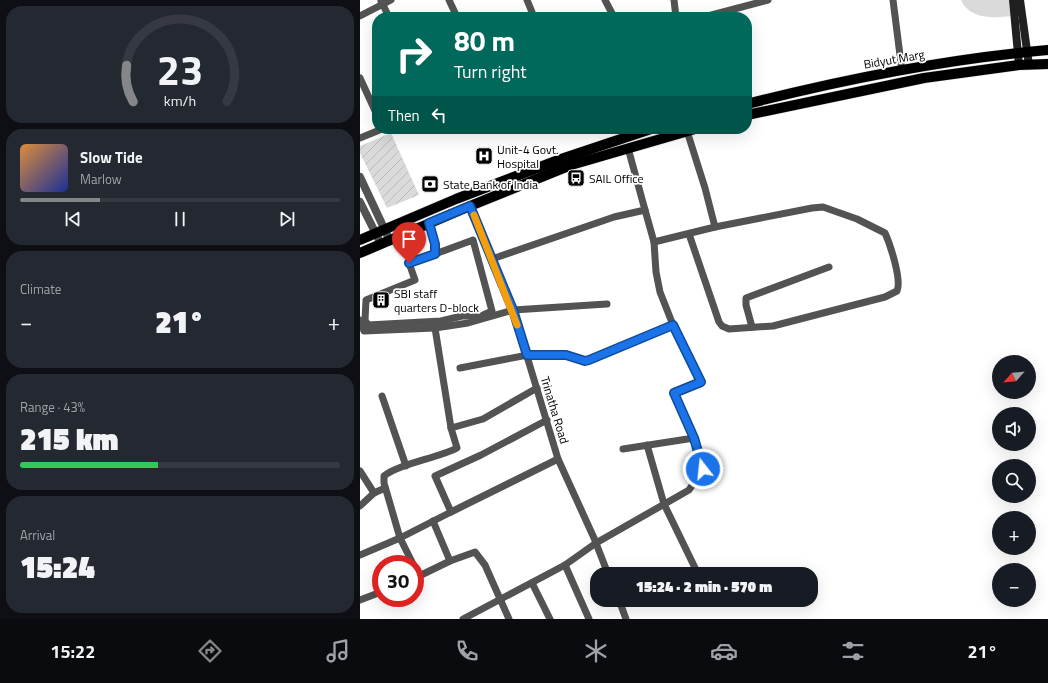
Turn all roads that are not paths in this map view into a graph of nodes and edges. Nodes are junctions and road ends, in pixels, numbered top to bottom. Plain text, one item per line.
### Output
1 (391, 0) edge
2 (449, 0) edge
3 (527, 0) edge
4 (605, 0) edge
5 (674, 0) edge
6 (768, 0) edge
7 (893, 0) edge
8 (1012, 0) edge
9 (1020, 0) edge
10 (382, 2) edge
11 (749, 2) edge
12 (387, 12) edge
13 (455, 12) edge
14 (532, 12) edge
15 (611, 12) edge
16 (675, 12) edge
17 (719, 12) edge
18 (360, 16) edge
19 (1048, 50) edge
20 (1022, 53) junction
21 (1048, 64) edge
22 (1024, 65) junction
23 (902, 71) junction
24 (360, 78) edge
25 (814, 87) junction
26 (817, 100) junction
27 (752, 103) edge
28 (372, 104) edge
29 (752, 114) edge
30 (372, 133) edge
31 (635, 134) edge
32 (677, 134) edge
33 (692, 134) edge
34 (360, 138) edge
35 (628, 148) junction
36 (360, 177) edge
37 (360, 202) edge
38 (470, 206) junction
39 (645, 210) junction
40 (429, 223) junction
41 (715, 227) junction
42 (381, 232) junction
43 (689, 234) junction
44 (360, 240) edge
45 (385, 242) junction
46 (654, 242) junction
47 (360, 253) edge
48 (435, 254) junction
49 (492, 259) junction
50 (829, 267) dead end
51 (607, 304) dead end
52 (513, 310) junction
53 (360, 320) edge
54 (673, 325) junction
55 (752, 326) junction
56 (435, 328) junction
57 (527, 355) junction
58 (460, 368) dead end
59 (537, 388) junction
60 (382, 396) dead end
61 (546, 420) junction
62 (451, 428) junction
63 (694, 438) junction
64 (647, 445) junction
65 (623, 449) dead end
66 (558, 459) junction
67 (406, 466) junction
68 (360, 471) edge
69 (385, 488) junction
70 (374, 493) junction
71 (664, 504) junction
72 (360, 506) edge
73 (451, 512) junction
74 (433, 522) junction
75 (400, 538) junction
76 (596, 543) junction
77 (360, 555) edge
78 (408, 555) edge
79 (450, 562) junction
80 (565, 565) junction
81 (605, 567) edge
82 (695, 567) edge
83 (424, 574) edge
84 (532, 583) junction
85 (372, 595) edge
86 (360, 600) edge
87 (500, 600) junction
88 (621, 607) edge
89 (463, 619) edge
90 (509, 619) edge
91 (550, 619) edge
92 (589, 619) edge
93 (626, 619) edge

1 - 10 street
2 - 13 street
3 - 14 street
4 - 15 street
5 - 16 street
6 - 11 street
7 - 23 street
8 - 20 main road
9 - 20 main road
10 - 12 street
10 - 18 street
11 - 17 street
19 - 20 main road, Bidyut Marg
20 - 22 main road
20 - 23 main road, Bidyut Marg
21 - 22 main road, Bidyut Marg
22 - 26 main road, Bidyut Marg
23 - 25 main road, Bidyut Marg
24 - 28 street
25 - 26 main road
25 - 27 main road, Bidyut Marg
26 - 29 main road, Bidyut Marg
30 - 34 street
31 - 42 main road
32 - 35 main road
33 - 41 street
35 - 38 main road
35 - 39 street
36 - 42 street
37 - 42 street
38 - 40 main road
38 - 49 street, Trinatha Road
39 - 46 street
39 - 49 street
40 - 45 main road
40 - 48 street
41 - 43 street
41 - 55 street
42 - 44 main road
42 - 45 street
43 - 46 street
43 - 55 street
45 - 47 main road
46 - 54 street
48 - 48 street
49 - 52 street, Trinatha Road
50 - 55 street
51 - 52 street
52 - 56 street
52 - 57 street, Trinatha Road
53 - 56 street
54 - 57 street
54 - 63 street
56 - 62 street
57 - 58 street
57 - 59 street, Trinatha Road
59 - 61 street, Trinatha Road
59 - 62 street
60 - 67 street
61 - 66 street, Trinatha Road
61 - 73 street
62 - 67 street
63 - 64 street
63 - 71 street
64 - 65 street
64 - 71 street
66 - 73 street
66 - 76 street, Trinatha Road
67 - 69 street
68 - 70 street
69 - 70 street
69 - 75 street
70 - 72 street
71 - 76 street
71 - 82 street
73 - 74 street
74 - 75 street
74 - 79 street
75 - 77 street
75 - 78 street
76 - 80 street
76 - 81 street, Trinatha Road
79 - 83 street
79 - 87 street
80 - 84 street
80 - 92 street
84 - 87 street
84 - 91 street
85 - 86 street
87 - 89 street
87 - 90 street
88 - 93 street

